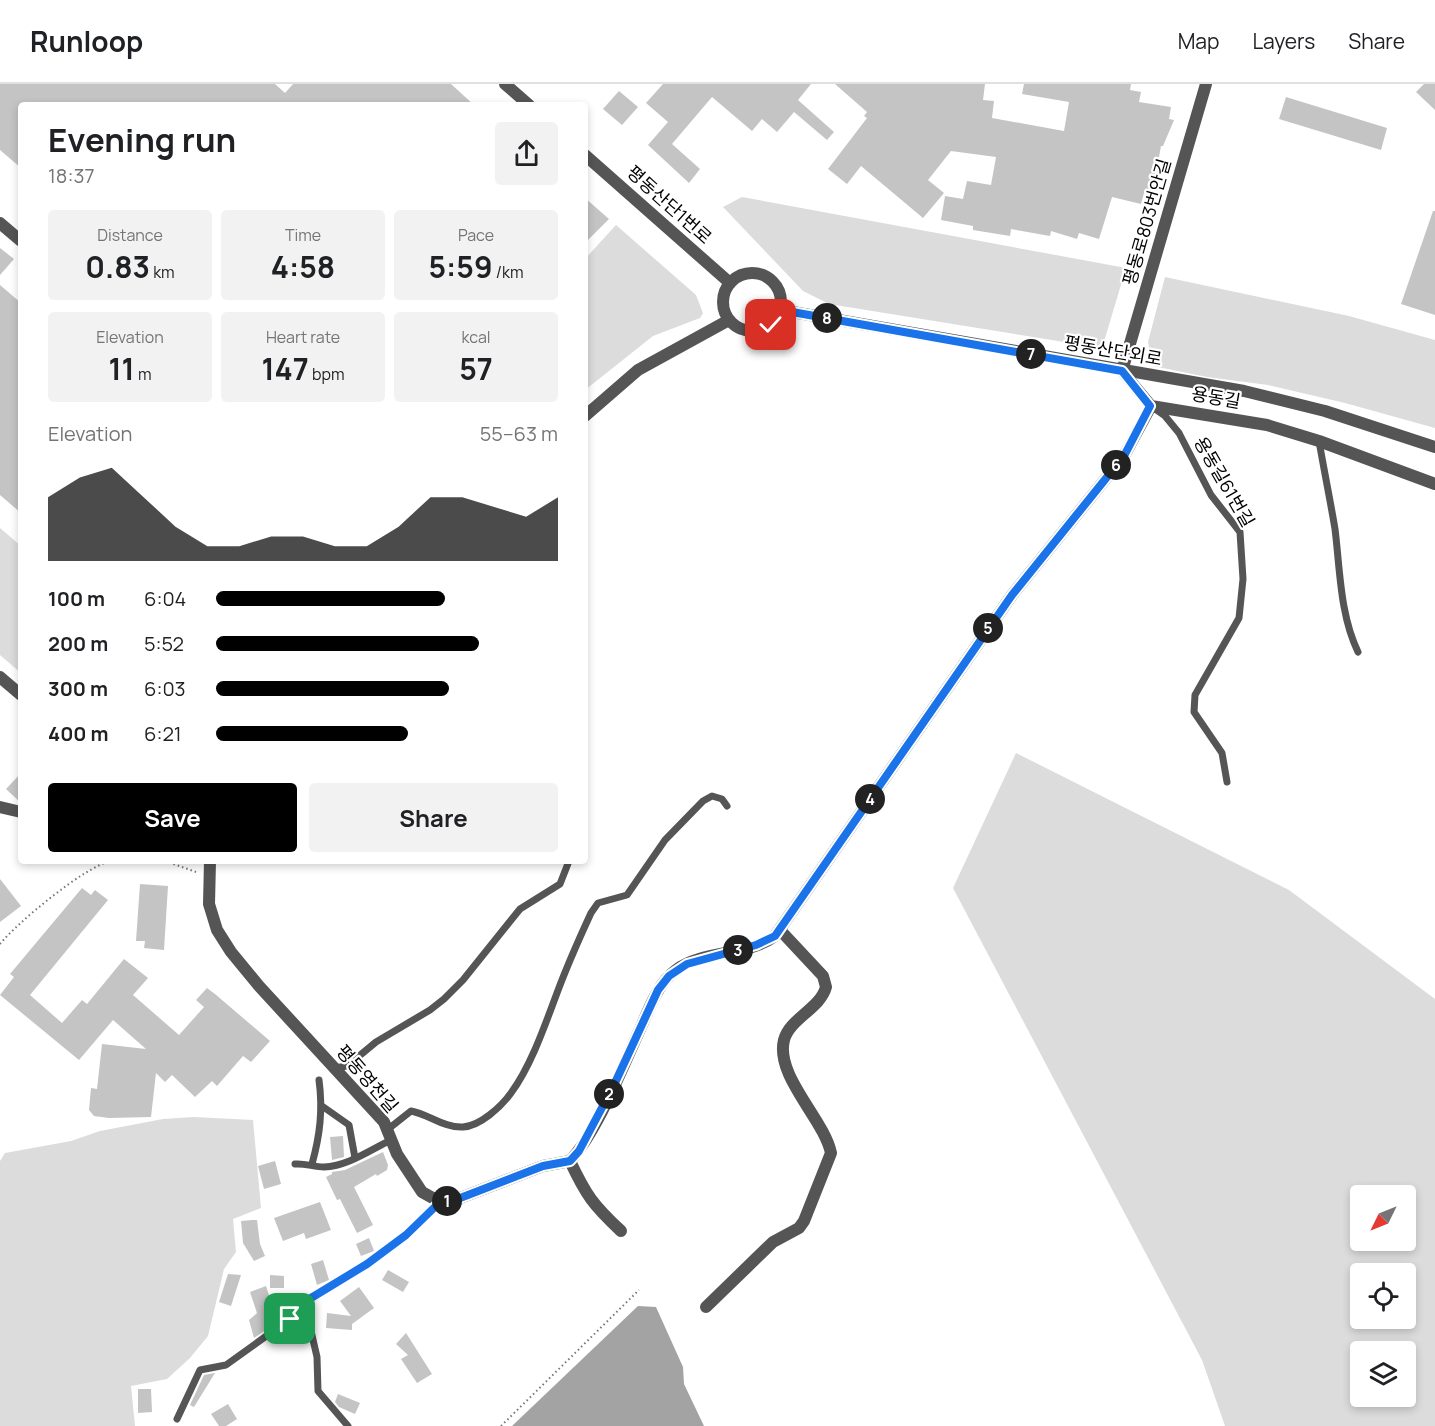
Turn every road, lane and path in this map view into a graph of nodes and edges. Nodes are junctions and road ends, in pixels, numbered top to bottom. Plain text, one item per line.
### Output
1 (505, 84) edge
2 (1206, 84) edge
3 (526, 102) edge
4 (588, 158) edge
5 (0, 223) edge
6 (18, 238) edge
7 (730, 283) junction
8 (781, 310) junction
9 (729, 320) junction
10 (1122, 371) junction
11 (1150, 406) junction
12 (588, 413) edge
13 (1319, 441) junction
14 (1435, 447) edge
15 (1435, 484) edge
16 (1358, 652) dead end
17 (0, 677) edge
18 (18, 692) edge
19 (1227, 782) dead end
20 (728, 806) dead end
21 (0, 807) edge
22 (18, 811) edge
23 (104, 864) edge
24 (173, 864) edge
25 (210, 864) edge
26 (568, 864) edge
27 (210, 887) junction
28 (780, 930) junction
29 (0, 944) edge
30 (334, 1068) junction
31 (319, 1080) dead end
32 (322, 1106) junction
33 (389, 1135) junction
34 (355, 1158) junction
35 (570, 1161) junction
36 (295, 1164) dead end
37 (312, 1164) junction
38 (440, 1202) junction
39 (621, 1231) dead end
40 (639, 1290) dead end
41 (706, 1307) dead end
42 (309, 1314) junction
43 (177, 1419) dead end
44 (348, 1426) edge
45 (501, 1426) edge

1 - 3 street
2 - 10 street, 평동로803번안길
4 - 7 street, 평동산단1번로
5 - 6 street
7 - 8 street
7 - 9 street
8 - 9 street
8 - 10 street, 평동산단외로
9 - 12 street
10 - 11 street
10 - 14 street, 평동산단외로
11 - 13 street, 용동길
11 - 19 lane, 용동길61번길
11 - 28 street
13 - 15 street, 용동길
13 - 16 lane
17 - 18 street
20 - 33 lane
21 - 22 street
23 - 29 path
24 - 27 path
25 - 27 street, 평동영천길
26 - 30 lane
27 - 30 street, 평동영천길
28 - 35 street
28 - 41 street
30 - 33 street, 평동영천길
31 - 32 lane
32 - 34 lane
32 - 37 lane
33 - 34 lane
33 - 38 street, 평동영천길
34 - 37 lane
35 - 38 street
35 - 39 street
36 - 37 lane
38 - 42 lane
40 - 45 path
42 - 43 lane
42 - 44 lane

